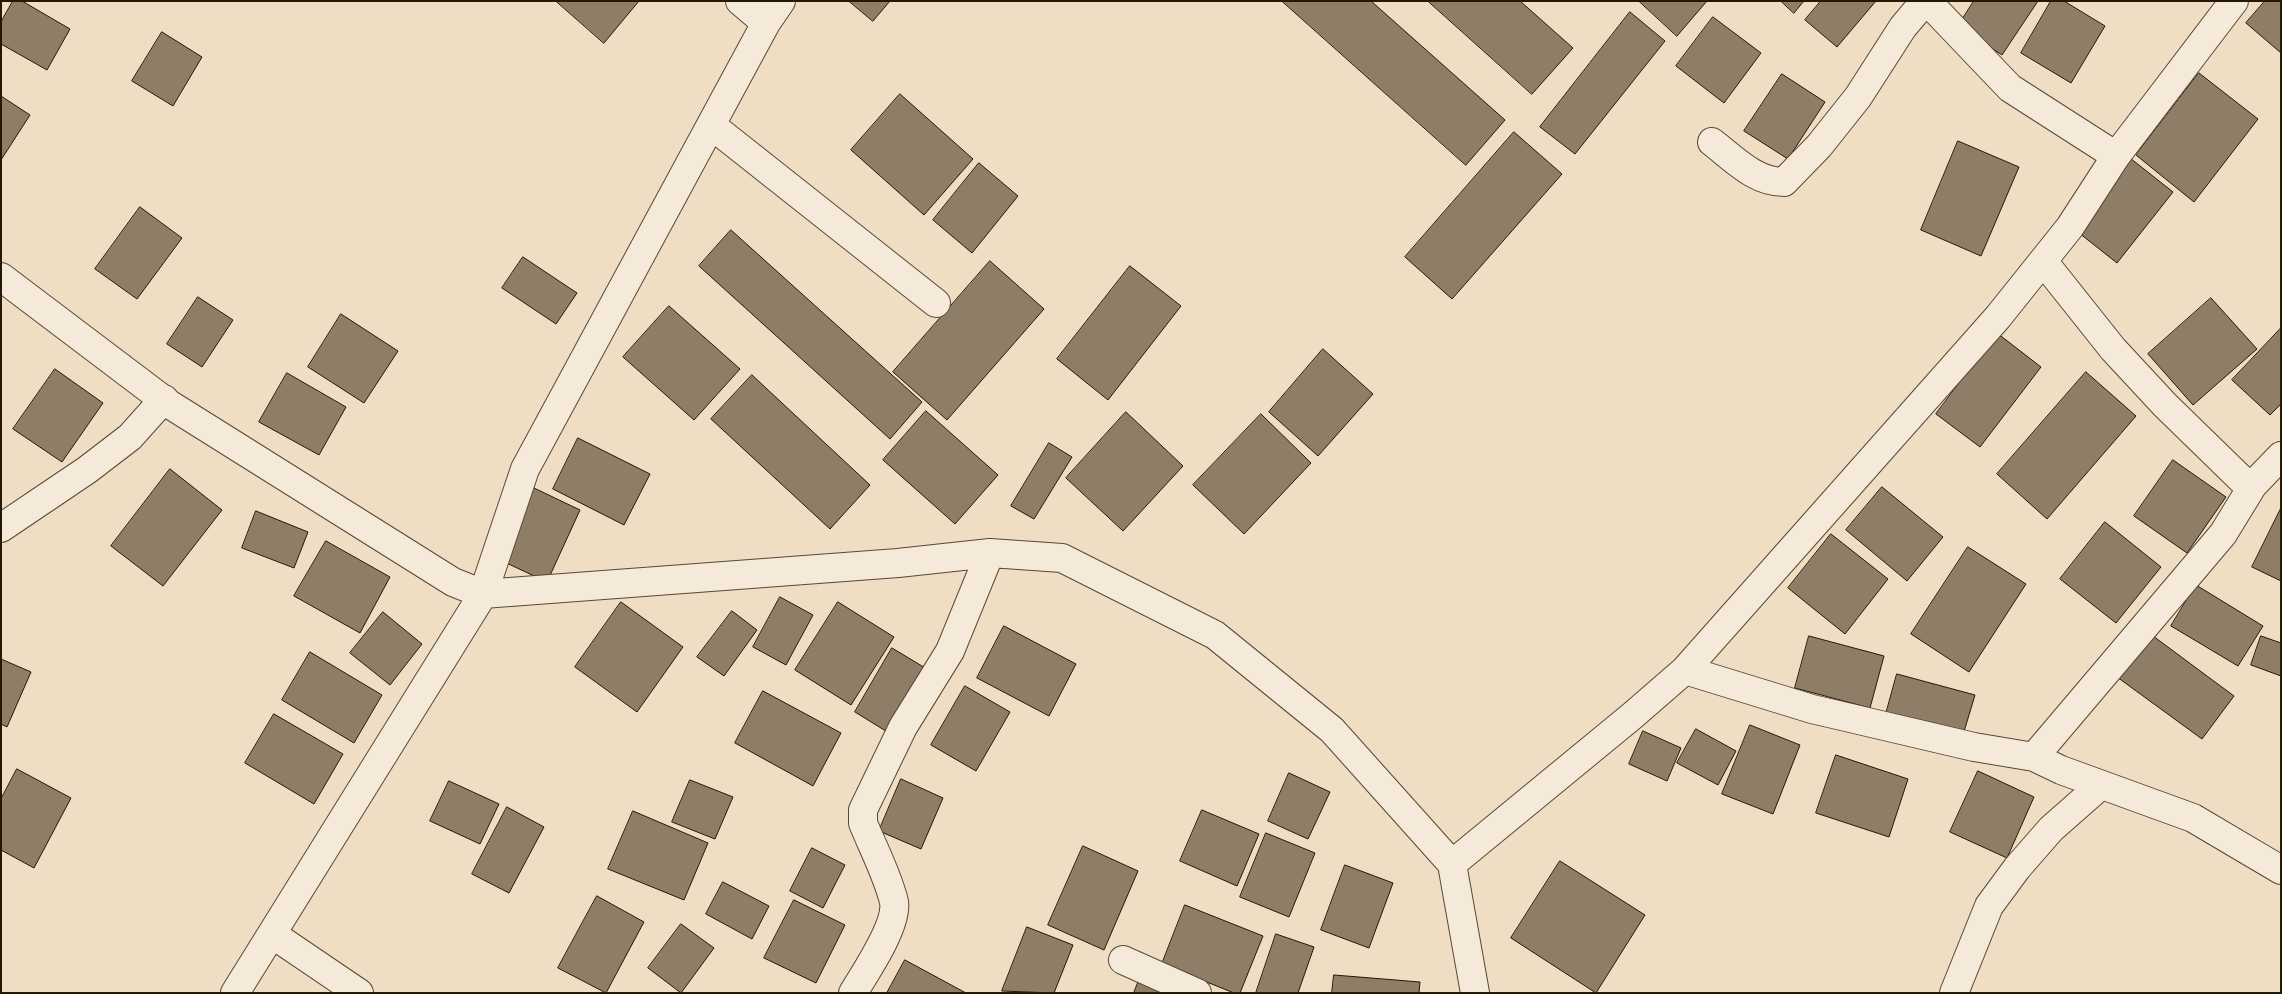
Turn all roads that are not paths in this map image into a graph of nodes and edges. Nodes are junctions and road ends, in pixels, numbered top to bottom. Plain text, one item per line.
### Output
1 (740, 1) edge
2 (1926, 1) edge
3 (2234, 1) edge
4 (774, 12) edge
5 (711, 125) junction
6 (1712, 142) dead end
7 (2116, 156) junction
8 (2043, 261) junction
9 (1, 277) edge
10 (936, 303) dead end
11 (164, 399) junction
12 (2281, 456) edge
13 (2253, 485) junction
14 (1, 528) edge
15 (990, 553) junction
16 (483, 594) junction
17 (1685, 670) junction
18 (2034, 758) junction
19 (2101, 784) junction
20 (1452, 864) junction
21 (2281, 870) edge
22 (272, 934) junction
23 (1123, 960) dead end
24 (235, 993) edge
25 (359, 993) edge
26 (854, 993) edge
27 (1197, 993) edge
28 (1475, 993) edge
29 (1954, 993) edge

1 - 4 street
2 - 6 street
2 - 7 street
3 - 7 street
4 - 5 street
5 - 10 street
5 - 16 street
7 - 8 street
8 - 13 street
8 - 17 street
9 - 11 street
11 - 14 street
11 - 16 street
12 - 13 street
13 - 18 street
15 - 16 street
15 - 20 street
15 - 26 street
16 - 22 street
17 - 18 street
17 - 20 street
18 - 19 street
19 - 21 street
19 - 29 street
20 - 28 street
22 - 24 street
22 - 25 street
23 - 27 street

